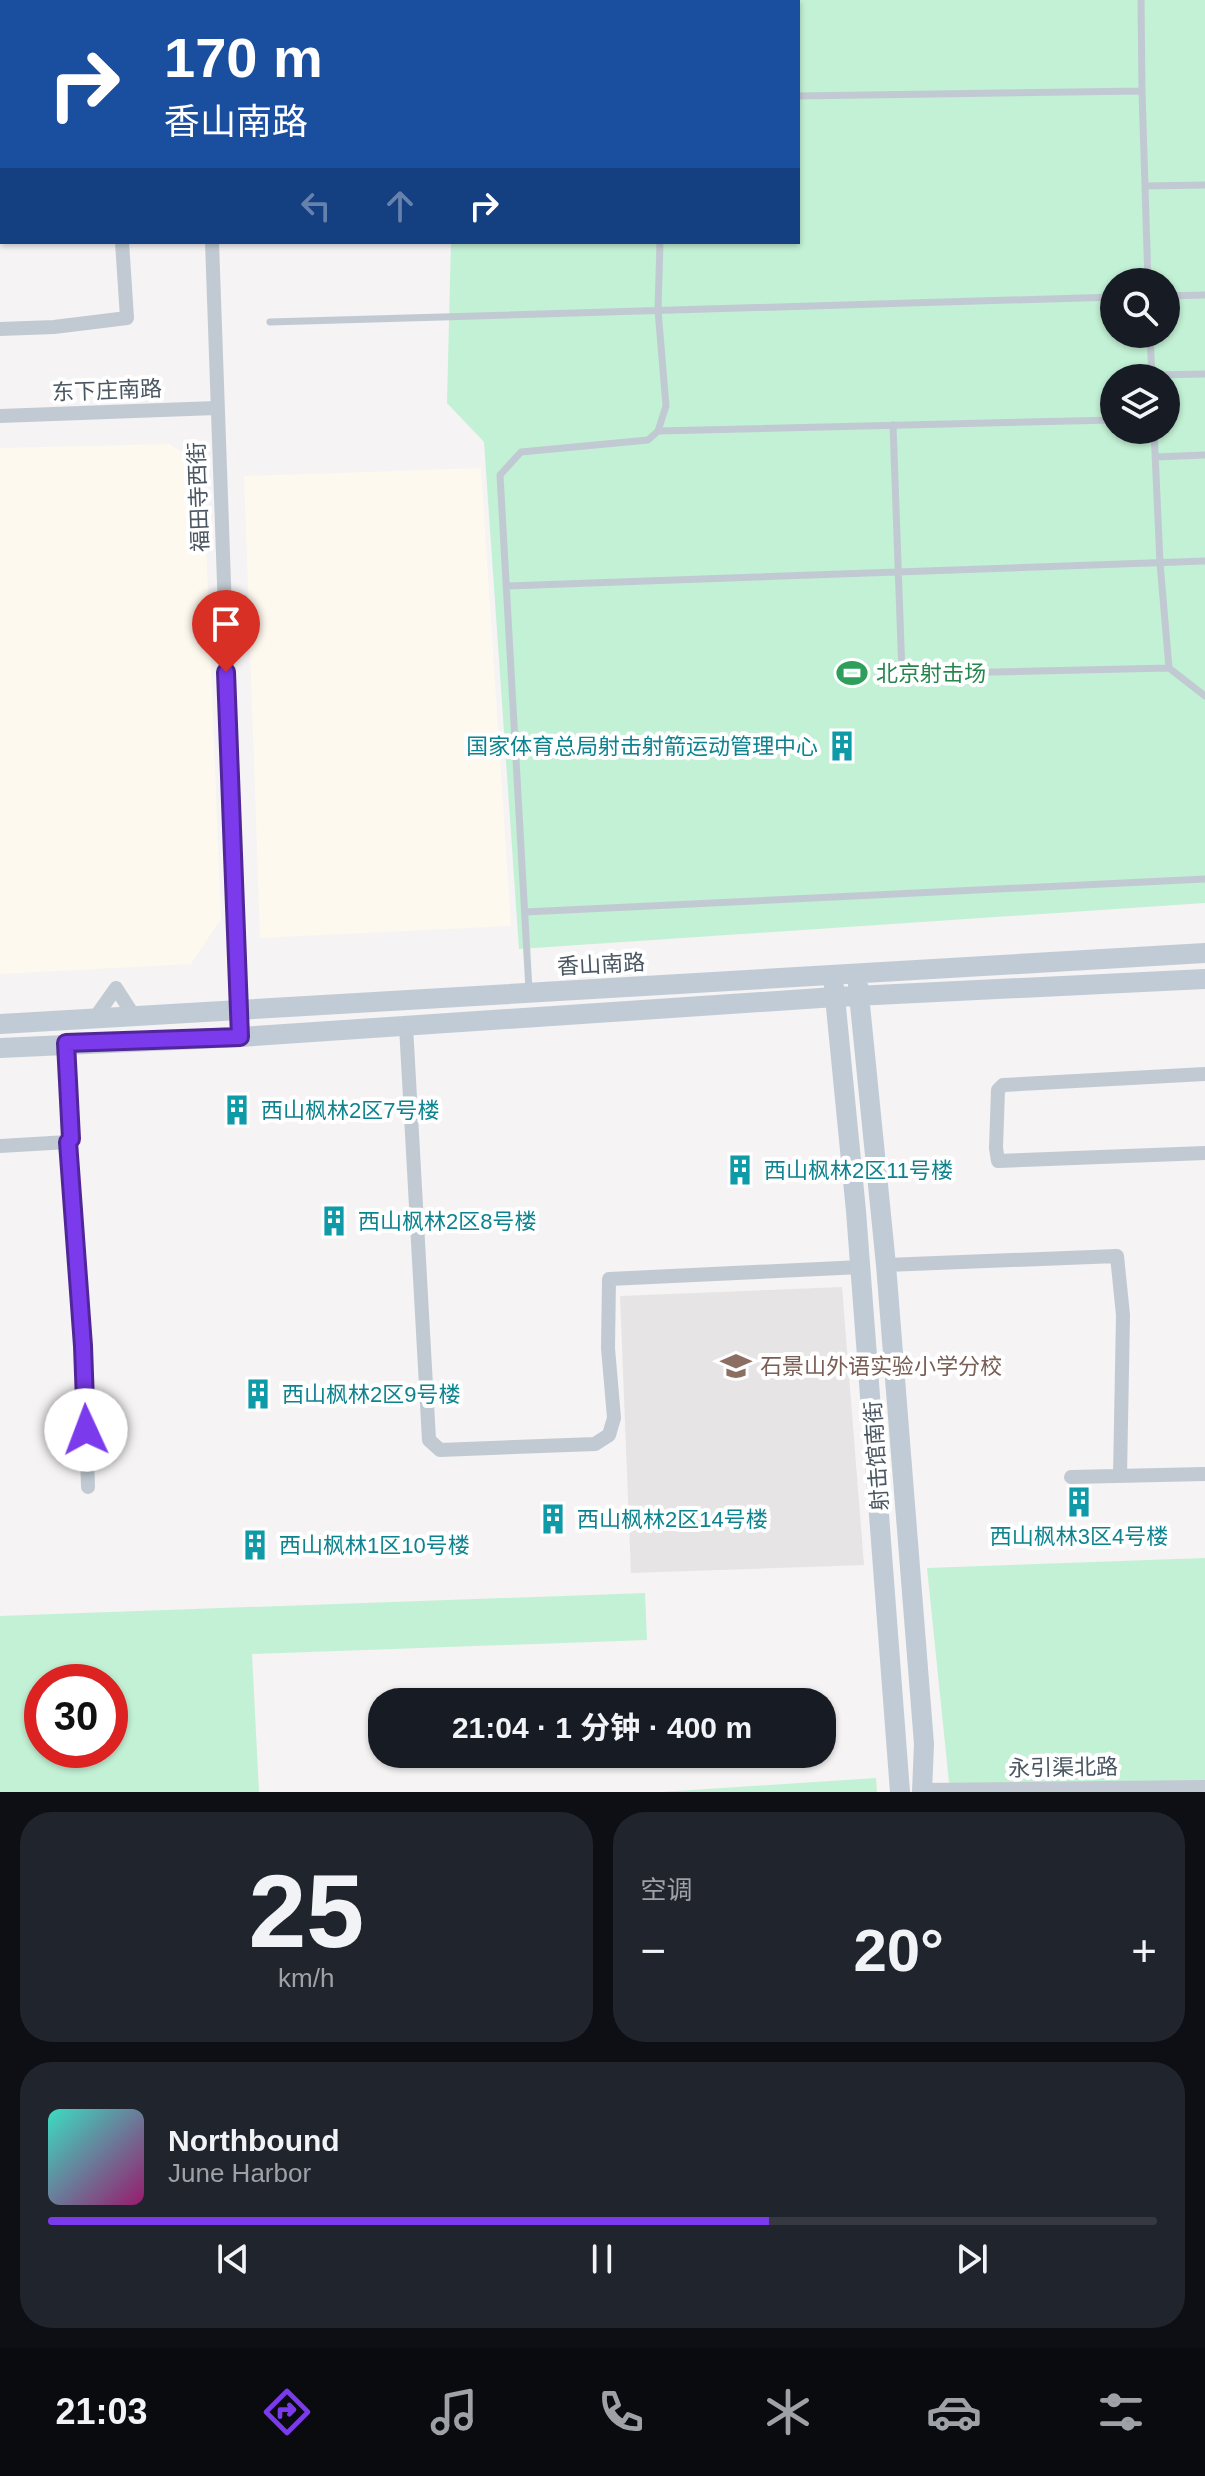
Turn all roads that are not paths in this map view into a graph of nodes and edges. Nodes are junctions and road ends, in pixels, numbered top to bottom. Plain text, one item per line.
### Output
1 (1141, 0) edge
2 (1142, 91) junction
3 (800, 96) edge
4 (1205, 185) edge
5 (1145, 186) junction
6 (122, 244) edge
7 (212, 244) edge
8 (660, 244) edge
9 (1148, 268) edge
10 (1205, 295) edge
11 (1180, 296) edge
12 (1100, 297) edge
13 (658, 310) junction
14 (270, 322) dead end
15 (0, 329) edge
16 (1205, 374) edge
17 (1180, 375) edge
18 (216, 408) junction
19 (0, 416) edge
20 (1100, 420) edge
21 (893, 425) junction
22 (658, 431) junction
23 (1155, 444) edge
24 (1205, 455) edge
25 (1156, 457) junction
26 (1205, 561) edge
27 (1160, 563) junction
28 (898, 572) junction
29 (506, 586) junction
30 (1169, 668) junction
31 (1205, 696) edge
32 (1205, 879) edge
33 (525, 912) junction
34 (1205, 953) edge
35 (857, 973) junction
36 (833, 975) junction
37 (1205, 979) edge
38 (529, 993) junction
39 (859, 996) junction
40 (835, 997) junction
41 (238, 1010) junction
42 (134, 1016) junction
43 (94, 1019) junction
44 (0, 1024) edge
45 (406, 1026) junction
46 (240, 1037) junction
47 (66, 1043) junction
48 (0, 1048) edge
49 (1205, 1074) edge
50 (68, 1142) junction
51 (0, 1146) edge
52 (1205, 1153) edge
53 (886, 1265) junction
54 (861, 1267) junction
55 (1205, 1474) edge
56 (1120, 1476) junction
57 (1071, 1477) dead end
58 (88, 1487) dead end
59 (1205, 1787) edge
60 (922, 1791) edge
61 (900, 1792) edge

1 - 2 lane
2 - 3 lane
2 - 5 lane
4 - 5 lane
5 - 9 lane
6 - 15 street
7 - 18 street, 福田寺西街
8 - 13 lane
10 - 11 lane
12 - 13 lane
13 - 14 lane
13 - 22 lane
16 - 17 lane
18 - 19 street, 东下庄南路
18 - 41 street, 福田寺西街
20 - 21 lane
21 - 22 lane
21 - 28 lane
22 - 29 lane
23 - 25 lane
24 - 25 lane
25 - 27 lane
26 - 27 lane
27 - 28 lane
27 - 30 lane
28 - 29 lane
28 - 30 lane
29 - 33 lane
30 - 31 lane
32 - 33 lane
33 - 38 lane
34 - 35 main road, 香山南路
35 - 36 main road, 香山南路
35 - 39 main road, 射击馆南街
36 - 38 main road, 香山南路
36 - 40 main road, 射击馆南街
37 - 39 main road
38 - 41 main road, 香山南路
39 - 40 main road
39 - 53 main road, 射击馆南街
40 - 45 main road
40 - 54 main road, 射击馆南街
41 - 42 main road, 香山南路
41 - 46 street, 福田寺西街
42 - 43 main road, 香山南路
42 - 43 street
43 - 44 main road, 香山南路
45 - 46 main road
45 - 54 street
46 - 47 main road
47 - 48 main road
47 - 50 street
49 - 52 street
50 - 51 street
50 - 58 street
53 - 56 street
53 - 60 main road, 射击馆南街
54 - 61 main road, 射击馆南街
55 - 56 street
56 - 57 street
59 - 60 street, 永引渠北路

